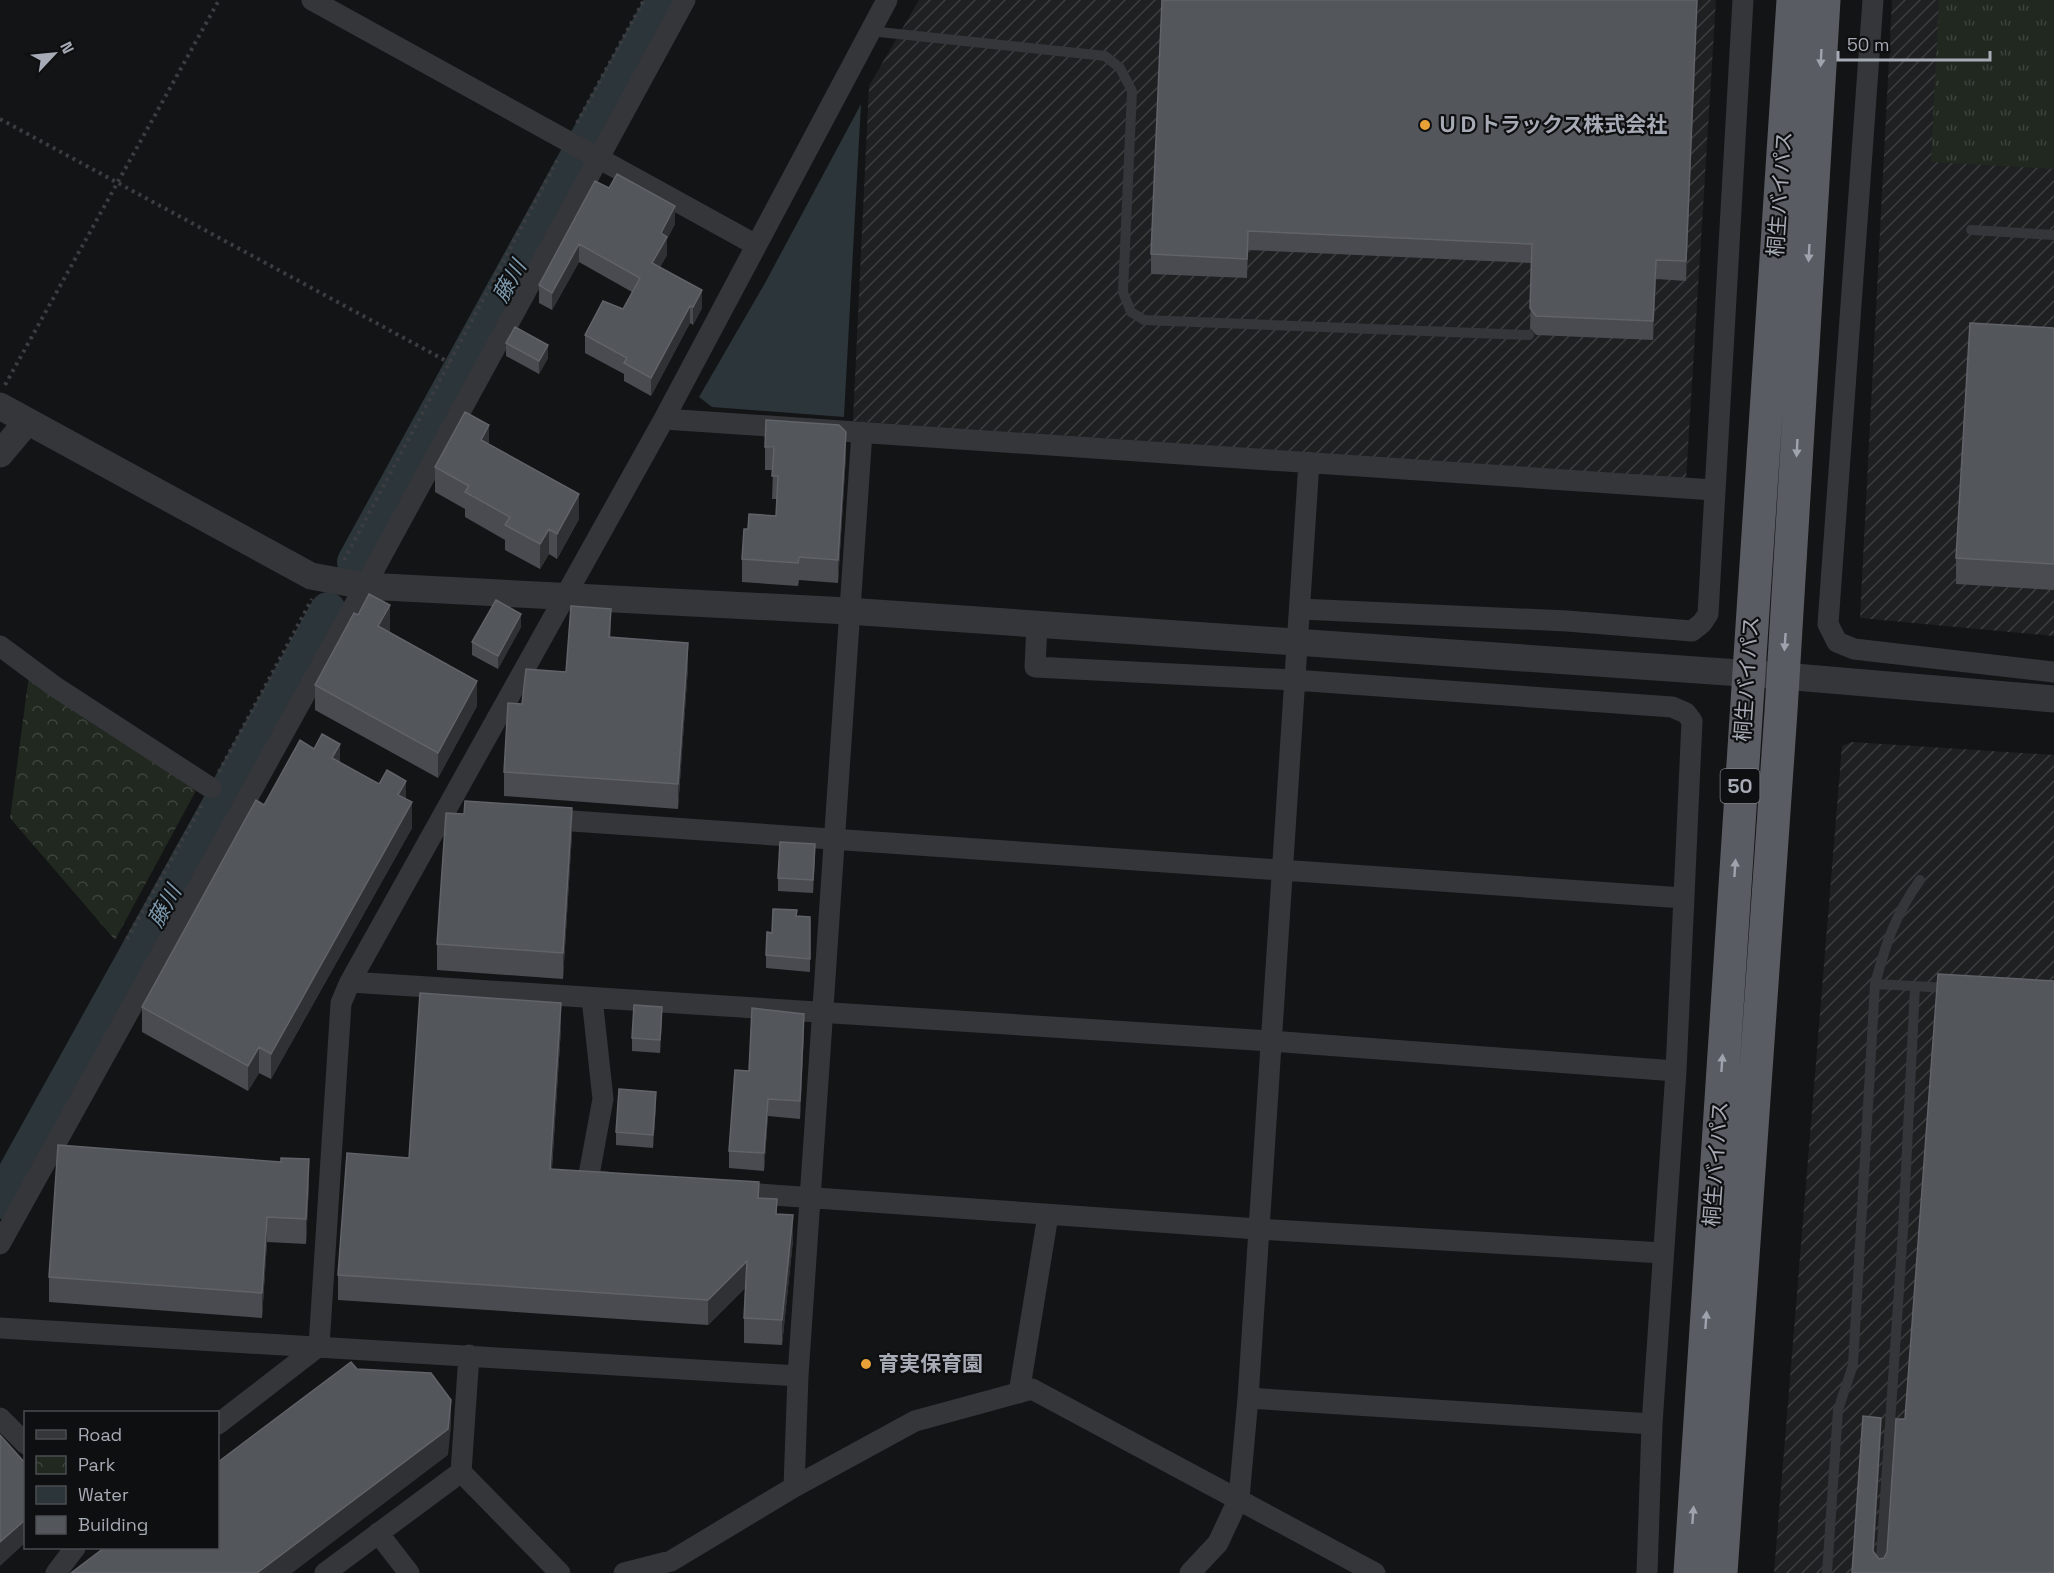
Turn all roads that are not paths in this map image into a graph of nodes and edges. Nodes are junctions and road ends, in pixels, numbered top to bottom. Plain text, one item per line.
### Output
1 (312, 0) edge
2 (685, 0) edge
3 (887, 0) edge
4 (1743, 0) edge
5 (1793, 0) edge
6 (1824, 0) edge
7 (1873, 0) edge
8 (870, 31) junction
9 (600, 157) junction
10 (1971, 230) dead end
11 (2054, 235) edge
12 (756, 245) junction
13 (1529, 335) dead end
14 (0, 406) edge
15 (664, 419) junction
16 (27, 422) junction
17 (862, 432) junction
18 (0, 454) edge
19 (1309, 462) junction
20 (1714, 490) junction
21 (366, 586) junction
22 (563, 596) junction
23 (1300, 609) junction
24 (848, 611) junction
25 (1037, 625) junction
26 (1298, 643) junction
27 (0, 646) edge
28 (2054, 672) edge
29 (1747, 674) junction
30 (1783, 676) junction
31 (1294, 680) junction
32 (2054, 699) edge
33 (211, 788) road end
34 (444, 812) junction
35 (468, 814) edge
36 (527, 818) edge
37 (834, 841) junction
38 (1281, 868) junction
39 (1920, 880) dead end
40 (1684, 898) junction
41 (351, 982) junction
42 (1875, 984) junction
43 (1915, 986) junction
44 (1961, 989) edge
45 (592, 998) junction
46 (824, 1014) junction
47 (1270, 1041) junction
48 (1676, 1071) junction
49 (623, 1183) edge
50 (705, 1190) edge
51 (810, 1199) junction
52 (1048, 1215) junction
53 (1258, 1229) junction
54 (0, 1244) edge
55 (1663, 1253) junction
56 (0, 1328) edge
57 (319, 1346) junction
58 (469, 1355) junction
59 (798, 1376) junction
60 (1019, 1393) junction
61 (1248, 1398) junction
62 (0, 1418) edge
63 (219, 1423) edge
64 (1652, 1424) junction
65 (24, 1442) edge
66 (461, 1472) junction
67 (794, 1487) junction
68 (1239, 1498) junction
69 (378, 1533) junction
70 (74, 1549) edge
71 (56, 1573) edge
72 (325, 1573) edge
73 (409, 1573) edge
74 (560, 1573) edge
75 (624, 1573) edge
76 (1190, 1573) edge
77 (1375, 1573) edge
78 (1647, 1573) edge
79 (1690, 1573) edge
80 (1721, 1573) edge
81 (1827, 1573) edge
82 (1880, 1573) edge

1 - 9 street
2 - 9 street
3 - 8 street
4 - 20 street
5 - 29 highway, 桐生バイパス / 50
6 -> 30 highway, 桐生バイパス / 50
7 - 28 street
8 - 12 street
8 - 13 lane
9 - 12 street
9 - 21 street
10 - 11 lane
12 - 15 street
14 - 16 street
15 - 17 street
15 - 22 street
16 - 18 street
16 - 21 street
17 - 19 street
17 - 24 street
19 - 20 street
19 - 23 street
20 - 23 street
21 - 22 street
21 - 54 street
22 - 24 street
22 - 34 street
23 - 26 street
24 - 25 street
24 - 37 street
25 - 26 street
25 - 31 street
26 - 29 street
26 - 31 street
27 - 33 street
29 - 30 street
79 -> 29 highway, 桐生バイパス / 50
30 - 32 street
30 - 80 highway, 桐生バイパス / 50
31 - 38 street
31 - 40 street
34 - 35 street
34 - 41 street
36 - 37 street
37 - 38 street
37 - 46 street
38 - 40 street
38 - 47 street
39 - 42 lane
40 - 48 street
41 - 45 street
41 - 57 street
42 - 43 lane
42 - 81 lane
43 - 44 lane
43 - 82 lane
45 - 46 street
45 - 49 street
46 - 47 street
46 - 51 street
47 - 48 street
47 - 53 street
48 - 55 street
50 - 51 street
51 - 52 street
51 - 59 street
52 - 53 street
52 - 60 street
53 - 55 street
53 - 61 street
55 - 64 street
56 - 57 street
57 - 58 street
57 - 63 street
58 - 59 street
58 - 66 street
59 - 67 street
60 - 67 street
60 - 68 street
61 - 64 street
61 - 68 street
62 - 65 street
64 - 78 street
66 - 69 street
66 - 74 street
67 - 75 street
68 - 76 street
68 - 77 street
69 - 72 street
69 - 73 street
70 - 71 street

